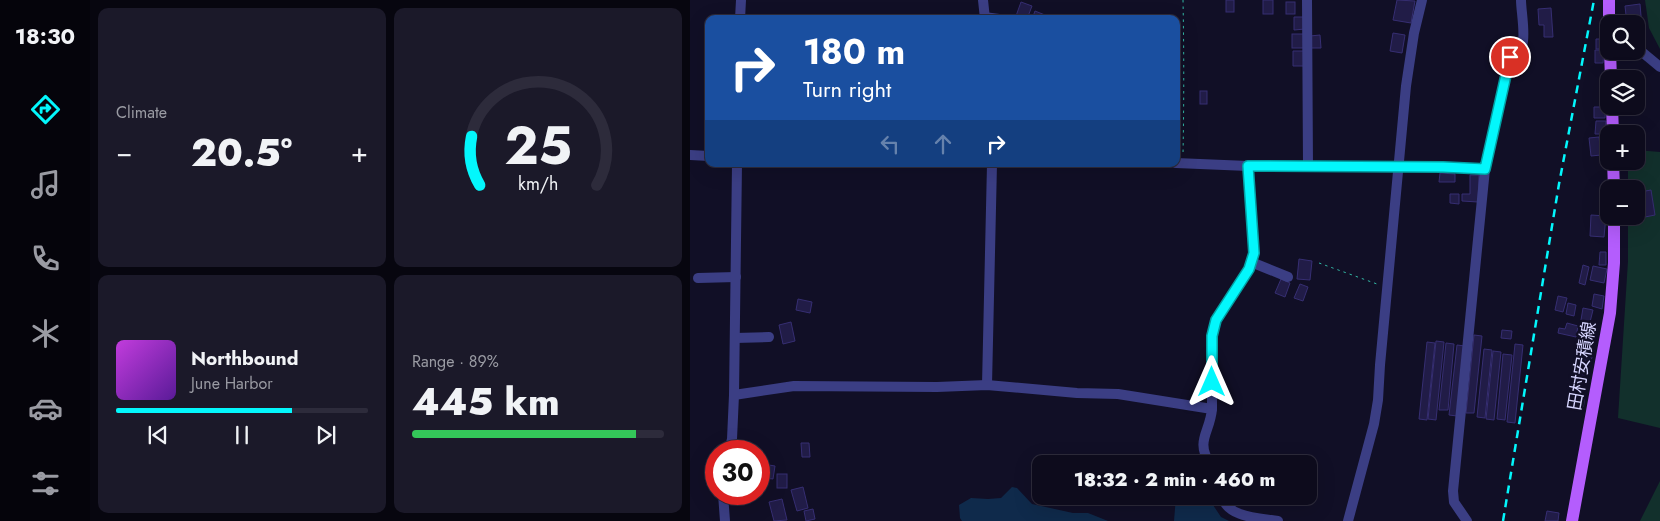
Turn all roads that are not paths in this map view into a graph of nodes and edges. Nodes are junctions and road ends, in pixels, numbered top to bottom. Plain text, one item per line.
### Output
1 (741, 0) edge
2 (983, 0) edge
3 (1307, 0) edge
4 (1422, 0) edge
5 (1521, 0) edge
6 (1609, 0) edge
7 (740, 15) edge
8 (985, 15) edge
9 (1609, 15) edge
10 (1645, 54) edge
11 (1660, 67) edge
12 (690, 155) edge
13 (705, 156) edge
14 (1180, 164) edge
15 (1308, 165) junction
16 (1248, 166) junction
17 (737, 167) edge
18 (992, 167) edge
19 (1399, 167) junction
20 (1485, 169) junction
21 (1614, 225) edge
22 (1251, 262) junction
23 (736, 277) junction
24 (1288, 277) dead end
25 (698, 278) dead end
26 (769, 337) dead end
27 (735, 338) junction
28 (987, 385) junction
29 (734, 395) junction
30 (1212, 409) junction
31 (732, 440) edge
32 (1205, 455) edge
33 (724, 505) edge
34 (1226, 505) edge
35 (725, 521) edge
36 (1278, 521) edge
37 (1348, 521) edge
38 (1467, 521) edge
39 (1572, 521) edge

1 - 7 street
2 - 8 street
3 - 15 street
4 - 19 street
5 - 20 street
6 - 9 main road
10 - 11 street
12 - 13 street
14 - 16 street
15 - 16 street
15 - 19 street
16 - 22 street
17 - 23 street
18 - 28 street
19 - 20 street
19 - 37 street
20 - 38 street
21 - 39 main road, 田村安積線
22 - 24 street
22 - 30 street
23 - 25 street
23 - 27 street
26 - 27 street
27 - 29 street
28 - 29 street
28 - 30 street
29 - 31 street
30 - 32 street
33 - 35 street
34 - 36 street

